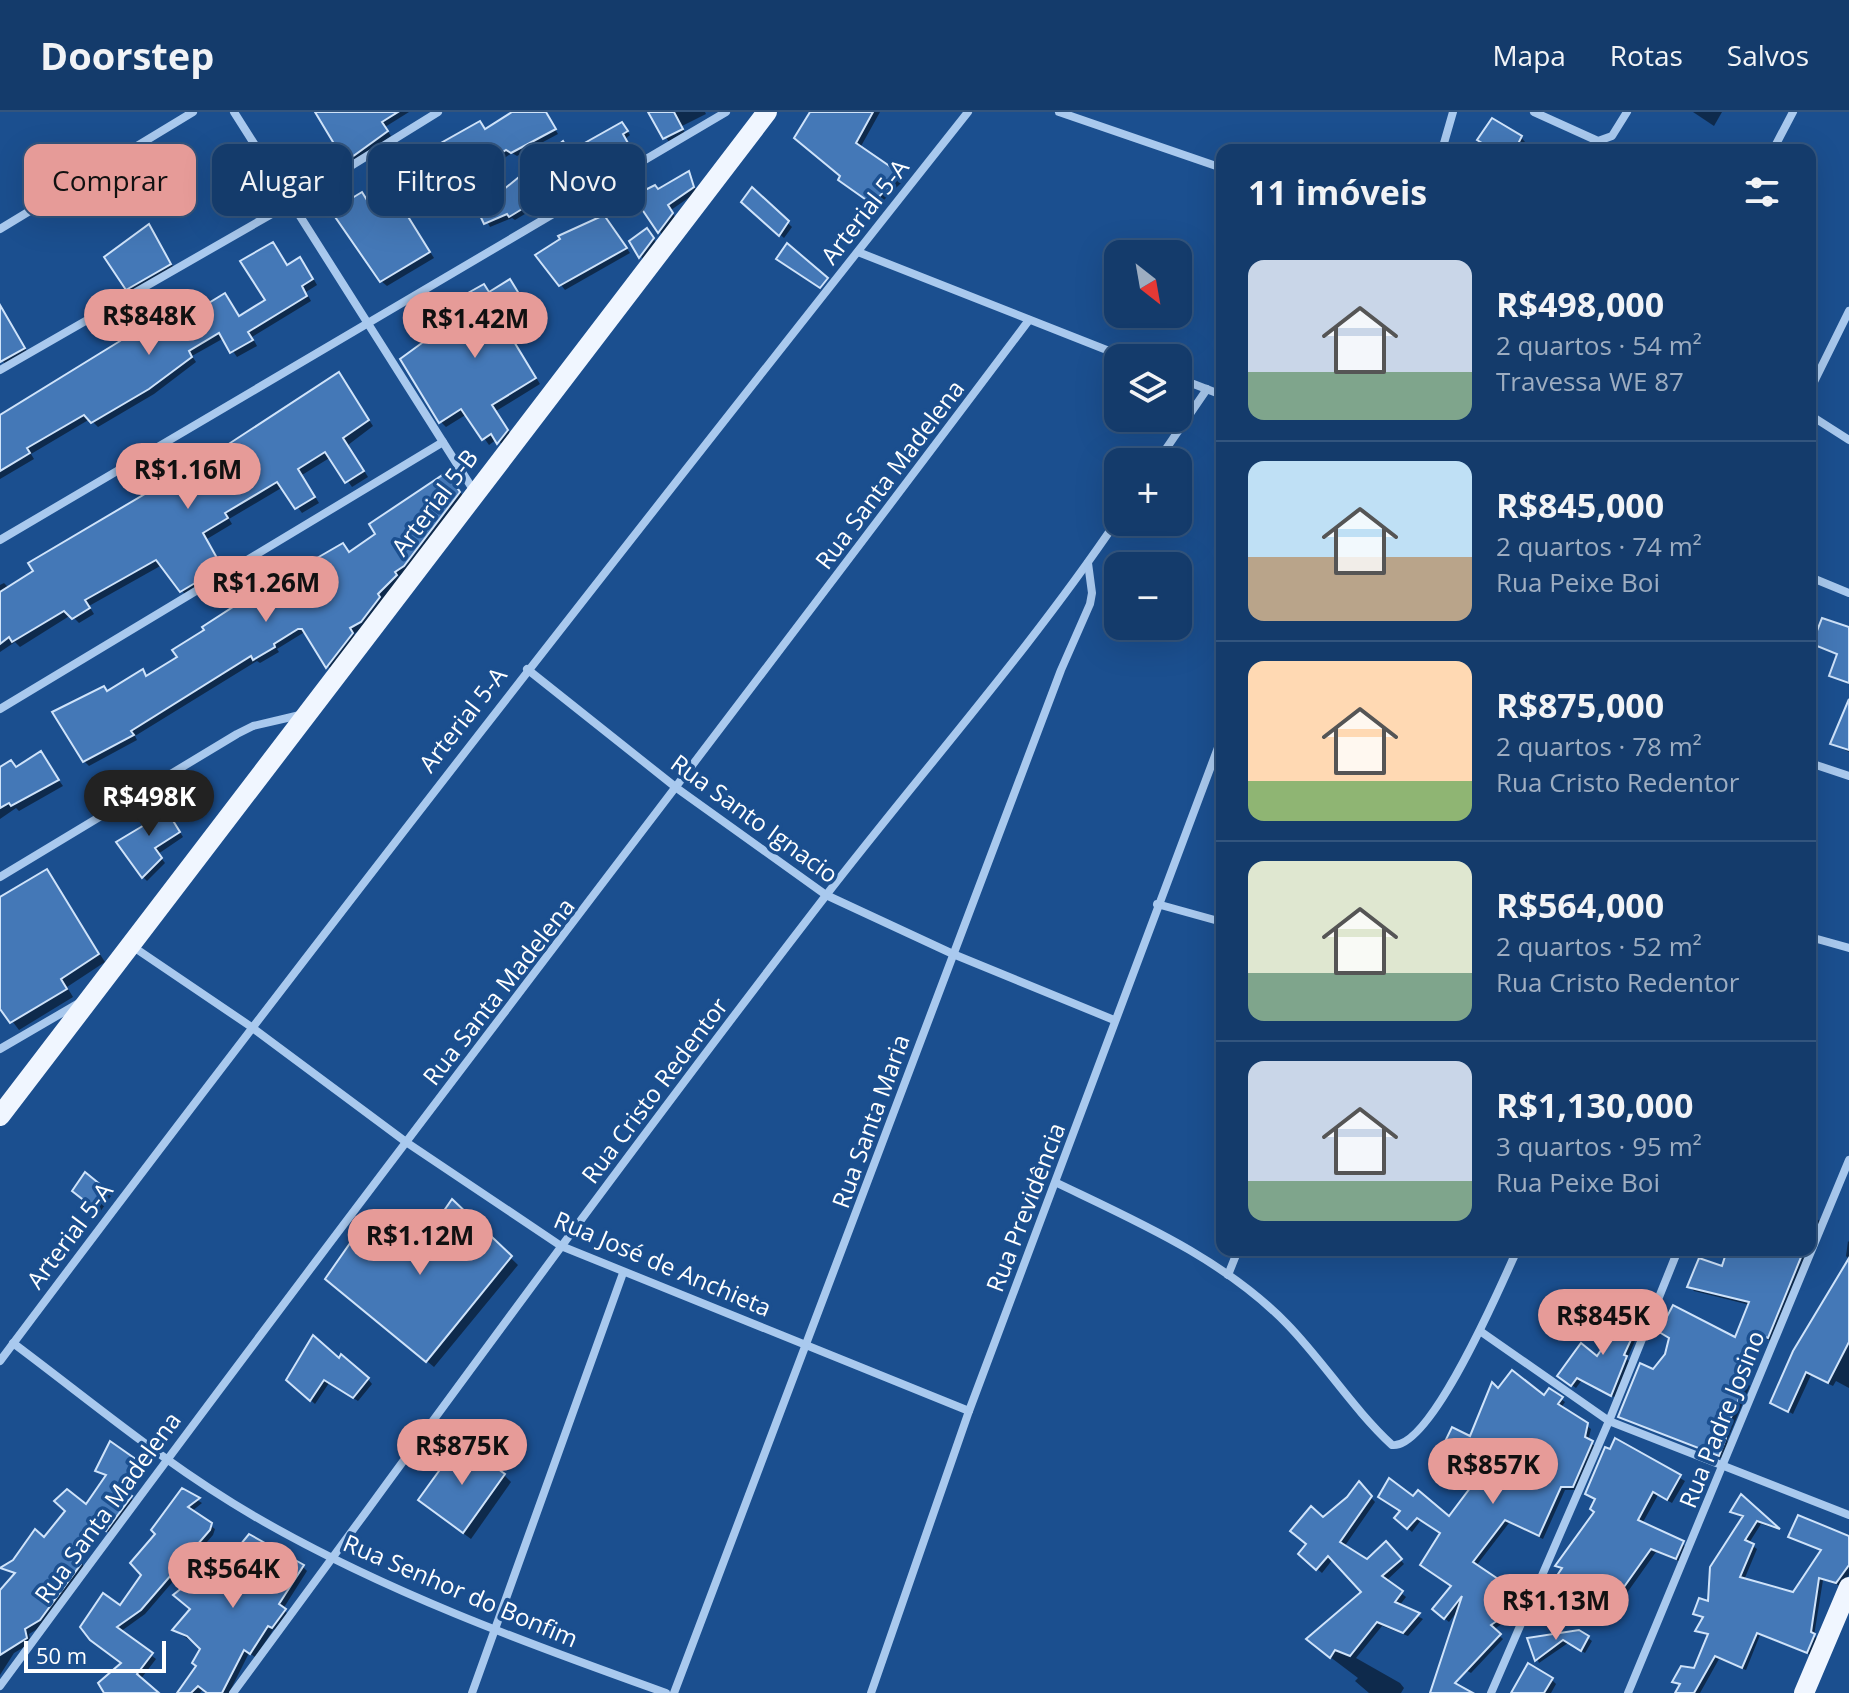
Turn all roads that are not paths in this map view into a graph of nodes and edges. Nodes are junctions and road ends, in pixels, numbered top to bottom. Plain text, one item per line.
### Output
1 (193, 112) edge
2 (234, 112) edge
3 (438, 112) edge
4 (726, 112) edge
5 (767, 112) edge
6 (968, 112) edge
7 (1059, 112) edge
8 (1453, 112) edge
9 (1534, 112) edge
10 (1627, 112) edge
11 (1793, 112) edge
12 (254, 144) edge
13 (1444, 144) edge
14 (1776, 144) edge
15 (352, 165) edge
16 (1216, 166) edge
17 (268, 216) edge
18 (299, 216) edge
19 (0, 229) edge
20 (858, 252) junction
21 (1849, 311) edge
22 (1029, 320) junction
23 (366, 321) junction
24 (1104, 349) edge
25 (0, 370) edge
26 (1816, 378) edge
27 (1192, 383) edge
28 (1207, 389) junction
29 (1216, 393) edge
30 (1816, 419) edge
31 (1849, 440) edge
32 (443, 442) junction
33 (1167, 448) edge
34 (475, 492) junction
35 (1106, 536) edge
36 (0, 540) edge
37 (1088, 563) junction
38 (1816, 579) edge
39 (1849, 593) edge
40 (527, 669) junction
41 (0, 709) edge
42 (305, 714) junction
43 (1216, 754) edge
44 (1816, 765) edge
45 (1849, 776) edge
46 (678, 789) junction
47 (0, 877) edge
48 (826, 895) junction
49 (1157, 904) junction
50 (1216, 920) edge
51 (1816, 939) edge
52 (129, 944) junction
53 (1849, 948) edge
54 (953, 954) junction
55 (86, 999) junction
56 (1114, 1020) junction
57 (250, 1026) junction
58 (0, 1049) edge
59 (0, 1116) edge
60 (406, 1142) junction
61 (1849, 1160) edge
62 (1057, 1183) junction
63 (1816, 1241) edge
64 (561, 1246) junction
65 (1236, 1256) edge
66 (1514, 1256) edge
67 (1676, 1256) edge
68 (1810, 1256) edge
69 (623, 1273) junction
70 (1228, 1275) junction
71 (1480, 1331) junction
72 (13, 1343) junction
73 (807, 1346) junction
74 (0, 1361) edge
75 (969, 1411) junction
76 (1609, 1421) junction
77 (167, 1459) junction
78 (1723, 1468) junction
79 (1849, 1515) edge
80 (333, 1557) junction
81 (1849, 1587) edge
82 (495, 1631) junction
83 (0, 1686) edge
84 (233, 1693) edge
85 (472, 1693) edge
86 (666, 1693) edge
87 (674, 1693) edge
88 (871, 1693) edge
89 (1491, 1693) edge
90 (1628, 1693) edge
91 (1804, 1693) edge

1 - 19 street
2 - 12 street
3 - 15 street
4 - 23 street
5 - 34 main road, Arterial 5-B
6 - 20 street, Arterial 5-A
7 - 16 street
8 - 13 street
9 - 10 street
11 - 14 street
17 - 25 street
18 - 23 street
20 - 22 street
20 - 40 street, Arterial 5-A
21 - 26 street
22 - 24 street
22 - 46 street, Rua Santa Madelena
23 - 32 street
23 - 36 street
27 - 28 street
28 - 29 street
28 - 33 street
30 - 31 street
32 - 34 street
32 - 41 street
34 - 42 main road, Arterial 5-B
35 - 37 street, Rua Cristo Redentor
37 - 48 street, Rua Cristo Redentor
37 - 54 street, Rua Santa Maria
38 - 39 street
40 - 46 street, Rua Santo Ignacio
40 - 57 street, Arterial 5-A
42 - 47 street
42 - 52 main road, Arterial 5-B
43 - 49 street, Rua Previdência
44 - 45 street
46 - 48 street, Rua Santo Ignacio
46 - 60 street, Rua Santa Madelena
48 - 54 street, Rua Santo Ignacio
48 - 64 street, Rua Cristo Redentor
49 - 50 street
49 - 56 street, Rua Previdência
51 - 53 street
52 - 55 main road, Arterial 5-B
52 - 57 street, Rua José de Anchieta
54 - 56 street, Rua Santo Ignacio
54 - 73 street, Rua Santa Maria
55 - 58 street
55 - 59 main road, Arterial 5-B
56 - 62 street, Rua Previdência
57 - 60 street, Rua José de Anchieta
57 - 72 street, Arterial 5-A
60 - 64 street, Rua José de Anchieta
60 - 77 street, Rua Santa Madelena
61 - 63 street, Rua Padre Josino
62 - 70 street
62 - 75 street, Rua Previdência
64 - 69 street, Rua José de Anchieta
64 - 80 street, Rua Cristo Redentor
65 - 70 street
66 - 71 street
67 - 76 street
68 - 78 street, Rua Padre Josino
69 - 73 street, Rua José de Anchieta
69 - 82 street
70 - 71 street
71 - 76 street
72 - 74 street, Arterial 5-A
72 - 77 street, Rua Senhor do Bonfim
73 - 75 street, Rua José de Anchieta
73 - 87 street, Rua Santa Maria
75 - 88 street, Rua Previdência
76 - 78 street
76 - 89 street
77 - 80 street, Rua Senhor do Bonfim
77 - 83 street, Rua Santa Madelena
78 - 79 street
78 - 90 street, Rua Padre Josino
80 - 82 street, Rua Senhor do Bonfim
80 - 84 street, Rua Cristo Redentor
81 - 91 main road
82 - 85 street
82 - 86 street, Rua Senhor do Bonfim

